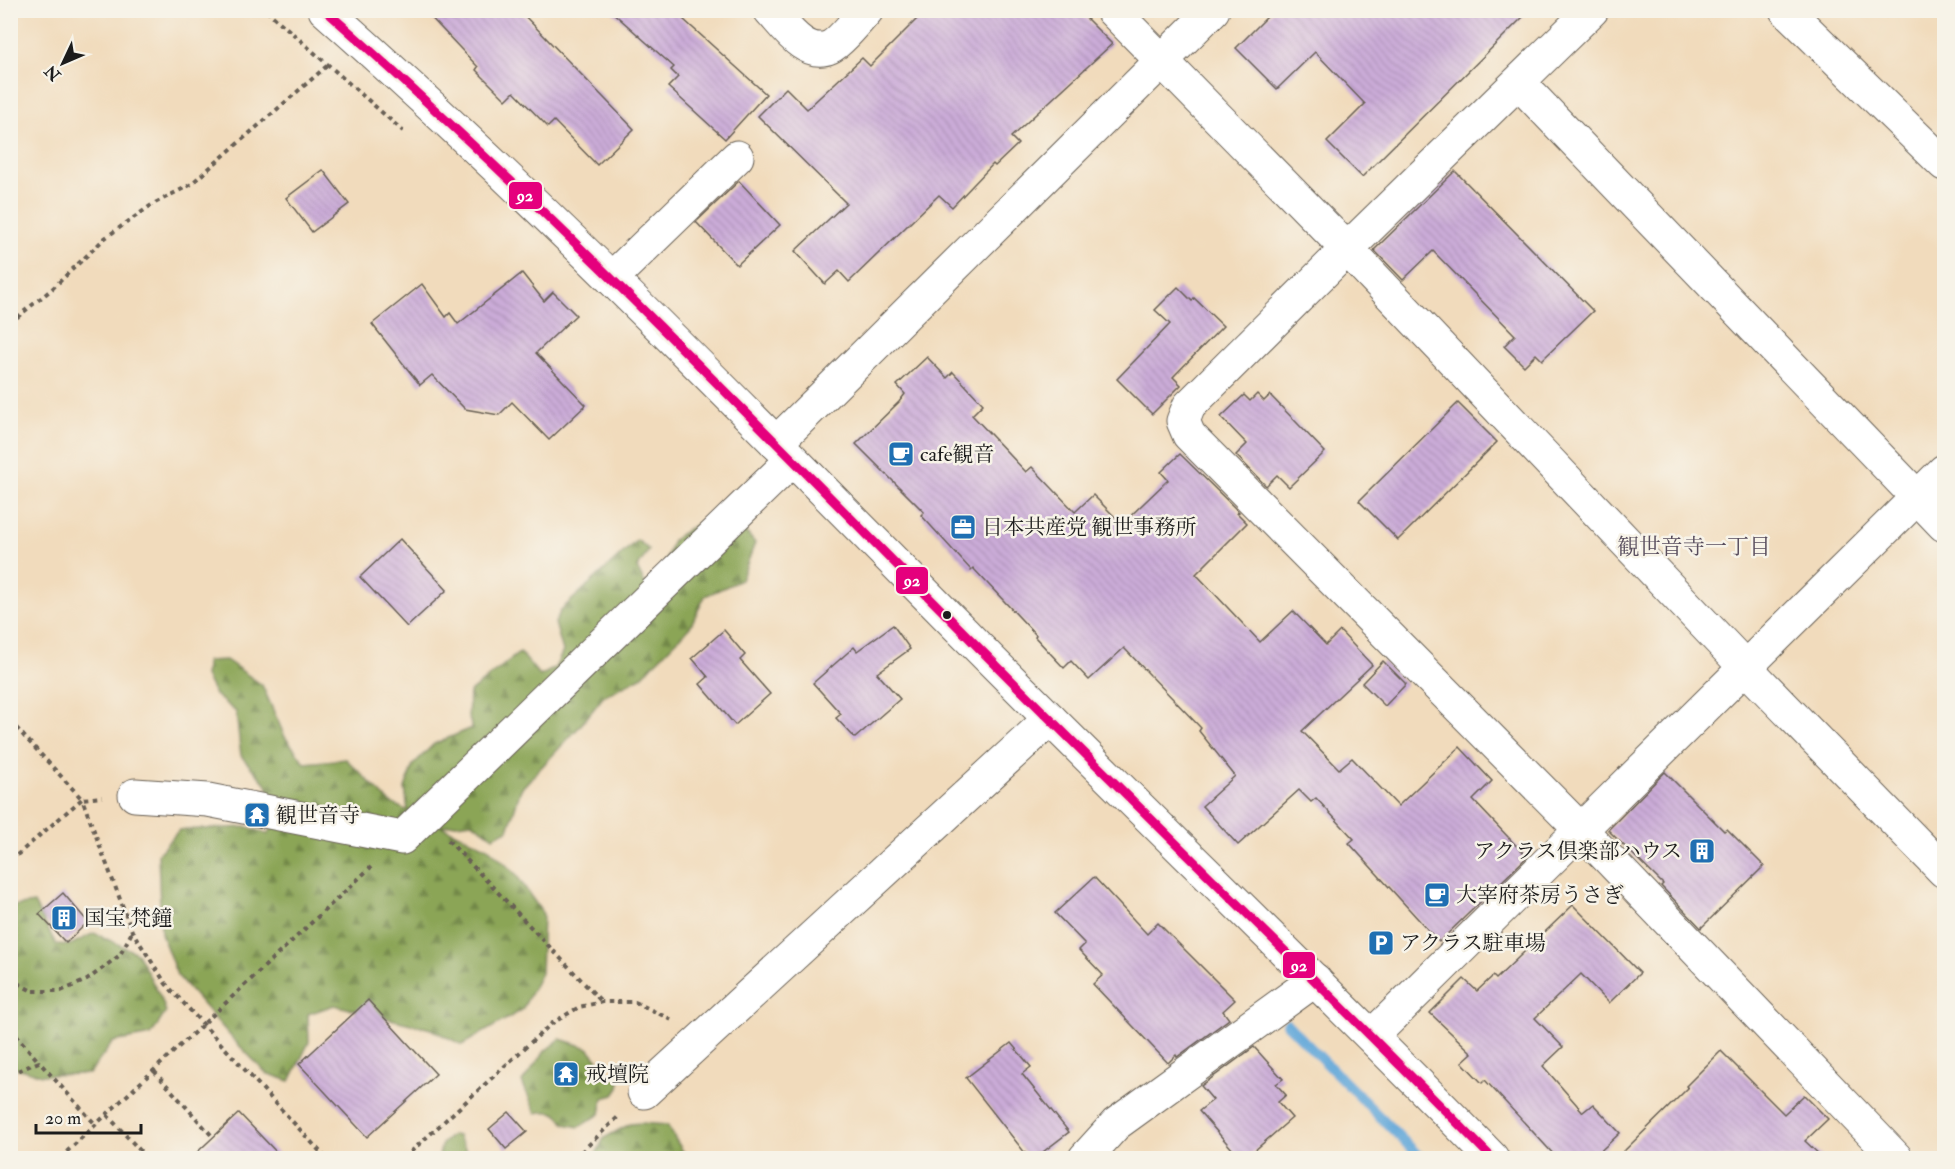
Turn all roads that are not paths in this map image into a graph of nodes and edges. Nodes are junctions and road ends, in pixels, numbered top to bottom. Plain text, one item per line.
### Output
1 (325, 10) edge
2 (770, 10) edge
3 (867, 10) edge
4 (1112, 10) edge
5 (1213, 10) edge
6 (1592, 10) edge
7 (1786, 10) edge
8 (1162, 62) junction
9 (1519, 83) junction
10 (737, 157) dead end
11 (1944, 164) edge
12 (1347, 249) junction
13 (612, 278) junction
14 (784, 452) junction
15 (1944, 471) edge
16 (1918, 498) junction
17 (1944, 525) edge
18 (1745, 667) junction
19 (1050, 719) junction
20 (135, 795) dead end
21 (1581, 830) junction
22 (1944, 871) edge
23 (1316, 980) junction
24 (1372, 1036) junction
25 (644, 1092) road end
26 (1085, 1158) edge
27 (1492, 1158) edge
28 (1896, 1158) edge

1 - 13 street
2 - 3 street
4 - 8 street
5 - 8 street
6 - 9 street
7 - 11 street
8 - 12 street
8 - 14 street
9 - 12 street
9 - 16 street
10 - 13 street
12 - 18 street
12 - 21 street
13 - 14 street
14 - 19 street
14 - 20 street
15 - 16 street
16 - 17 street
16 - 18 street
18 - 21 street
18 - 22 street
19 - 23 street
19 - 25 street
21 - 24 street
21 - 28 street
23 - 24 street
23 - 26 street
24 - 27 street

